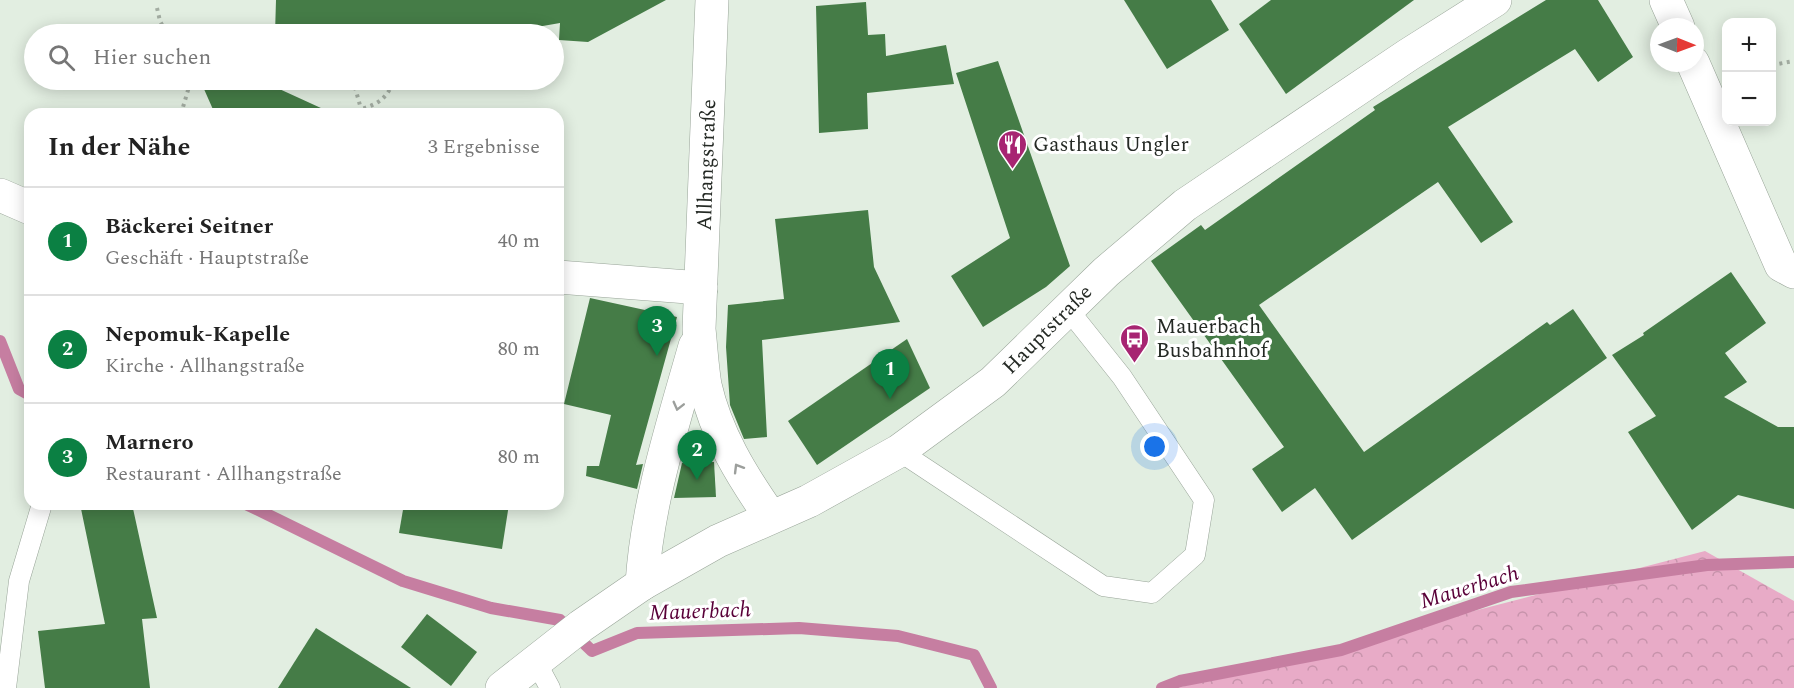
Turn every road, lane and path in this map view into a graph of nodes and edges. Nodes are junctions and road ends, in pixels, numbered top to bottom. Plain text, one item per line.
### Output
1 (712, 0) edge
2 (1495, 0) edge
3 (1666, 0) edge
4 (157, 8) dead end
5 (1674, 18) edge
6 (162, 24) edge
7 (1794, 61) edge
8 (1776, 64) edge
9 (1697, 72) edge
10 (188, 90) edge
11 (356, 90) edge
12 (390, 90) edge
13 (183, 108) edge
14 (361, 108) edge
15 (369, 108) edge
16 (0, 195) edge
17 (24, 205) edge
18 (1794, 272) edge
19 (564, 277) edge
20 (700, 288) junction
21 (1067, 308) junction
22 (699, 329) junction
23 (899, 451) junction
24 (40, 510) edge
25 (770, 516) junction
26 (642, 584) junction
27 (543, 675) edge
28 (6, 688) edge
29 (502, 688) edge

1 - 20 street, Allhangstraße
2 - 21 street, Hauptstraße
3 - 5 street
4 - 6 path
7 - 8 path
9 - 18 street
10 - 13 path
11 - 14 path
12 - 15 path
16 - 17 street
19 - 20 street
20 - 22 street, Allhangstraße
21 - 23 street, Hauptstraße
21 - 23 lane
25 -> 22 street, Allhangstraße
22 -> 26 street, Allhangstraße
23 - 25 street, Hauptstraße
24 - 28 lane
25 - 26 street, Hauptstraße
26 - 27 street, Hauptstraße
27 - 29 street

